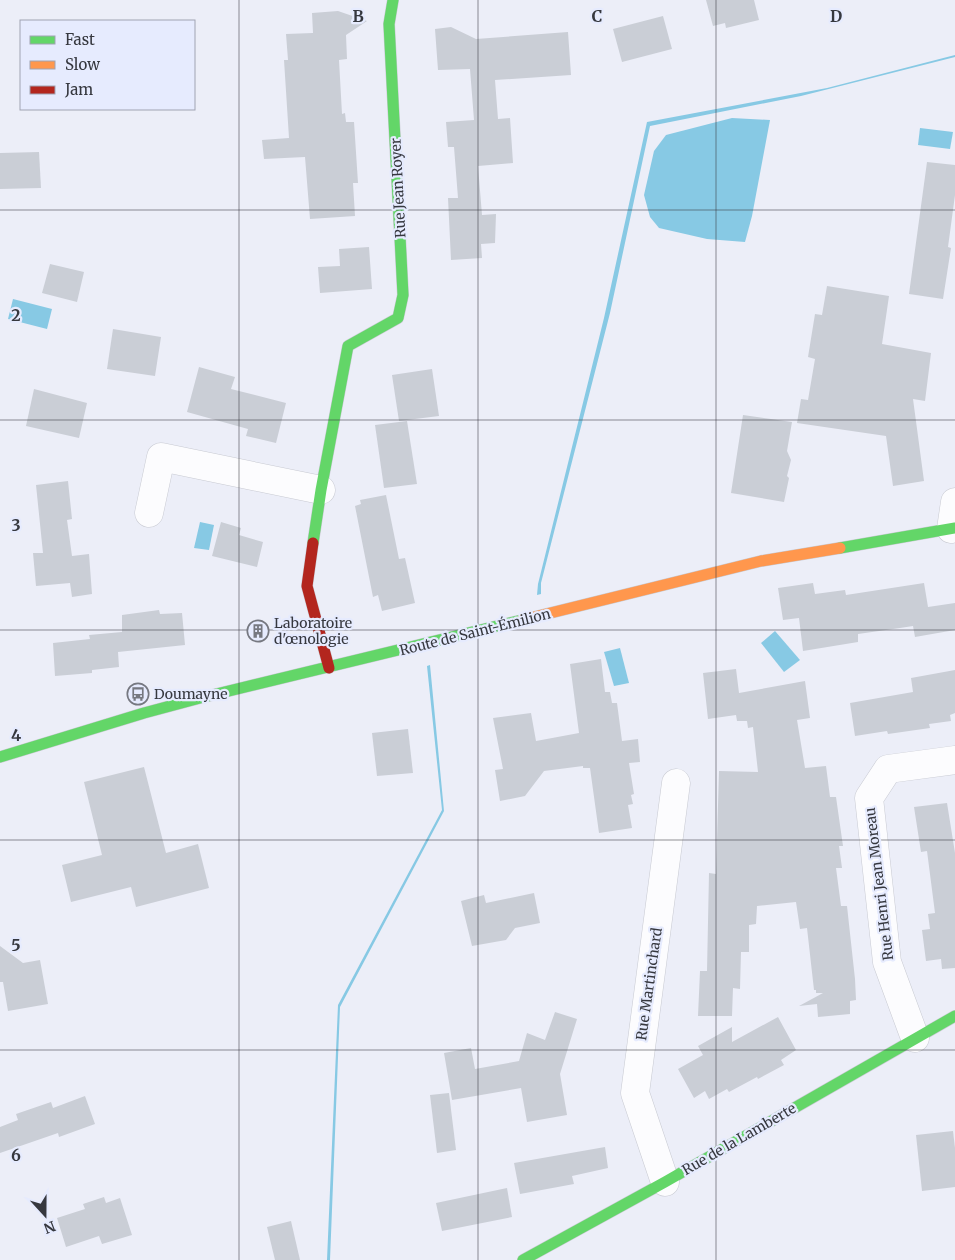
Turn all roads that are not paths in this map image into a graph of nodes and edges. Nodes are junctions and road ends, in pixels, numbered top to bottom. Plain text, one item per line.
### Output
1 (393, 0) edge
2 (321, 490) junction
3 (955, 502) edge
4 (149, 513) dead end
5 (953, 528) edge
6 (329, 668) junction
7 (0, 757) edge
8 (955, 760) edge
9 (676, 783) dead end
10 (955, 1016) edge
11 (915, 1038) junction
12 (665, 1182) junction
13 (523, 1260) edge

1 - 2 street, Rue Jean Royer
2 - 4 street
2 - 6 street
3 - 5 street
5 - 6 street, Route de Saint-Émilion
6 - 7 street, Route de Saint-Émilion
8 - 11 street, Rue Henri Jean Moreau
9 - 12 street, Rue Martinchard
10 - 11 street, Rue de la Lamberte
11 - 12 street, Rue de la Lamberte
12 - 13 street, Rue de la Lamberte

